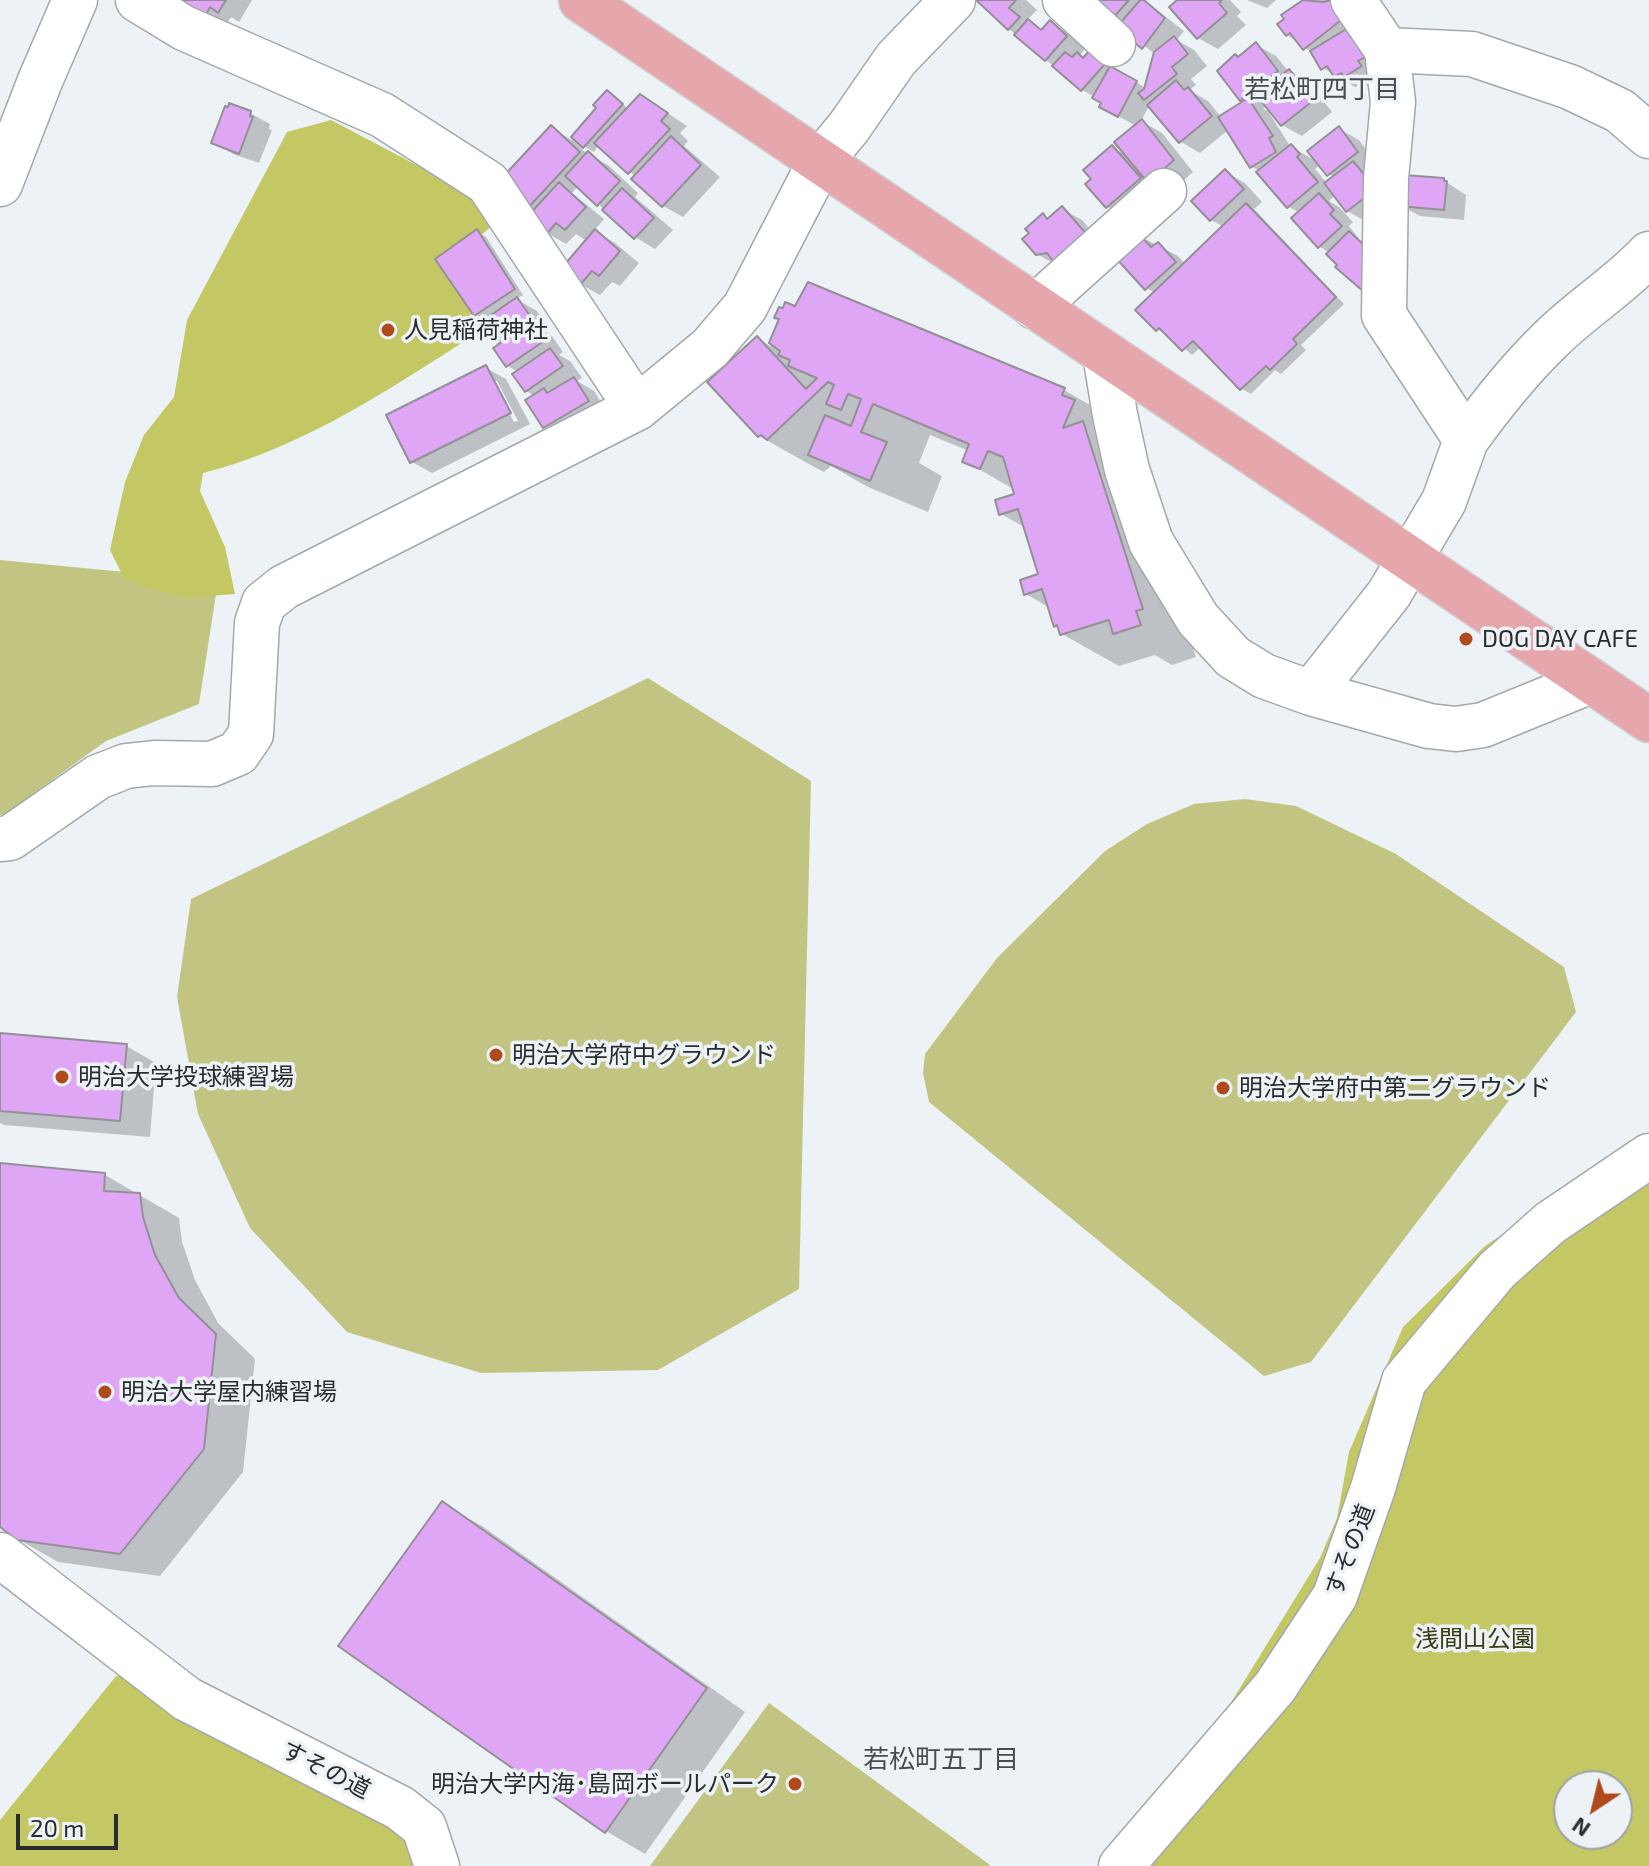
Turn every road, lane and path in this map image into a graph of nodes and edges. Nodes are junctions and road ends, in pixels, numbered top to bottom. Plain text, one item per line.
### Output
1 (75, 0) edge
2 (138, 0) edge
3 (581, 0) edge
4 (953, 0) edge
5 (1065, 0) edge
6 (1353, 0) edge
7 (1113, 44) dead end
8 (1387, 50) junction
9 (1649, 136) edge
10 (820, 162) junction
11 (0, 184) edge
12 (1164, 191) dead end
13 (1649, 254) edge
14 (1035, 307) junction
15 (1105, 354) junction
16 (637, 408) junction
17 (1466, 440) junction
18 (1409, 559) junction
19 (1591, 681) junction
20 (1311, 693) junction
21 (1649, 720) edge
22 (0, 839) edge
23 (1649, 1156) edge
24 (0, 1555) edge
25 (437, 1866) edge
26 (1121, 1866) edge

1 - 11 street
2 - 16 street
3 - 10 main road
4 - 10 street
5 - 7 street
6 - 8 street
8 - 9 street
8 - 17 street
10 - 14 main road
10 - 16 street
12 - 14 street
13 - 17 street
14 - 15 main road
15 - 18 main road
15 - 20 street
16 - 22 street
17 - 18 street
18 - 19 main road
18 - 20 street
19 - 20 street
19 - 21 main road
23 - 26 street, すその道
24 - 25 street, すその道

